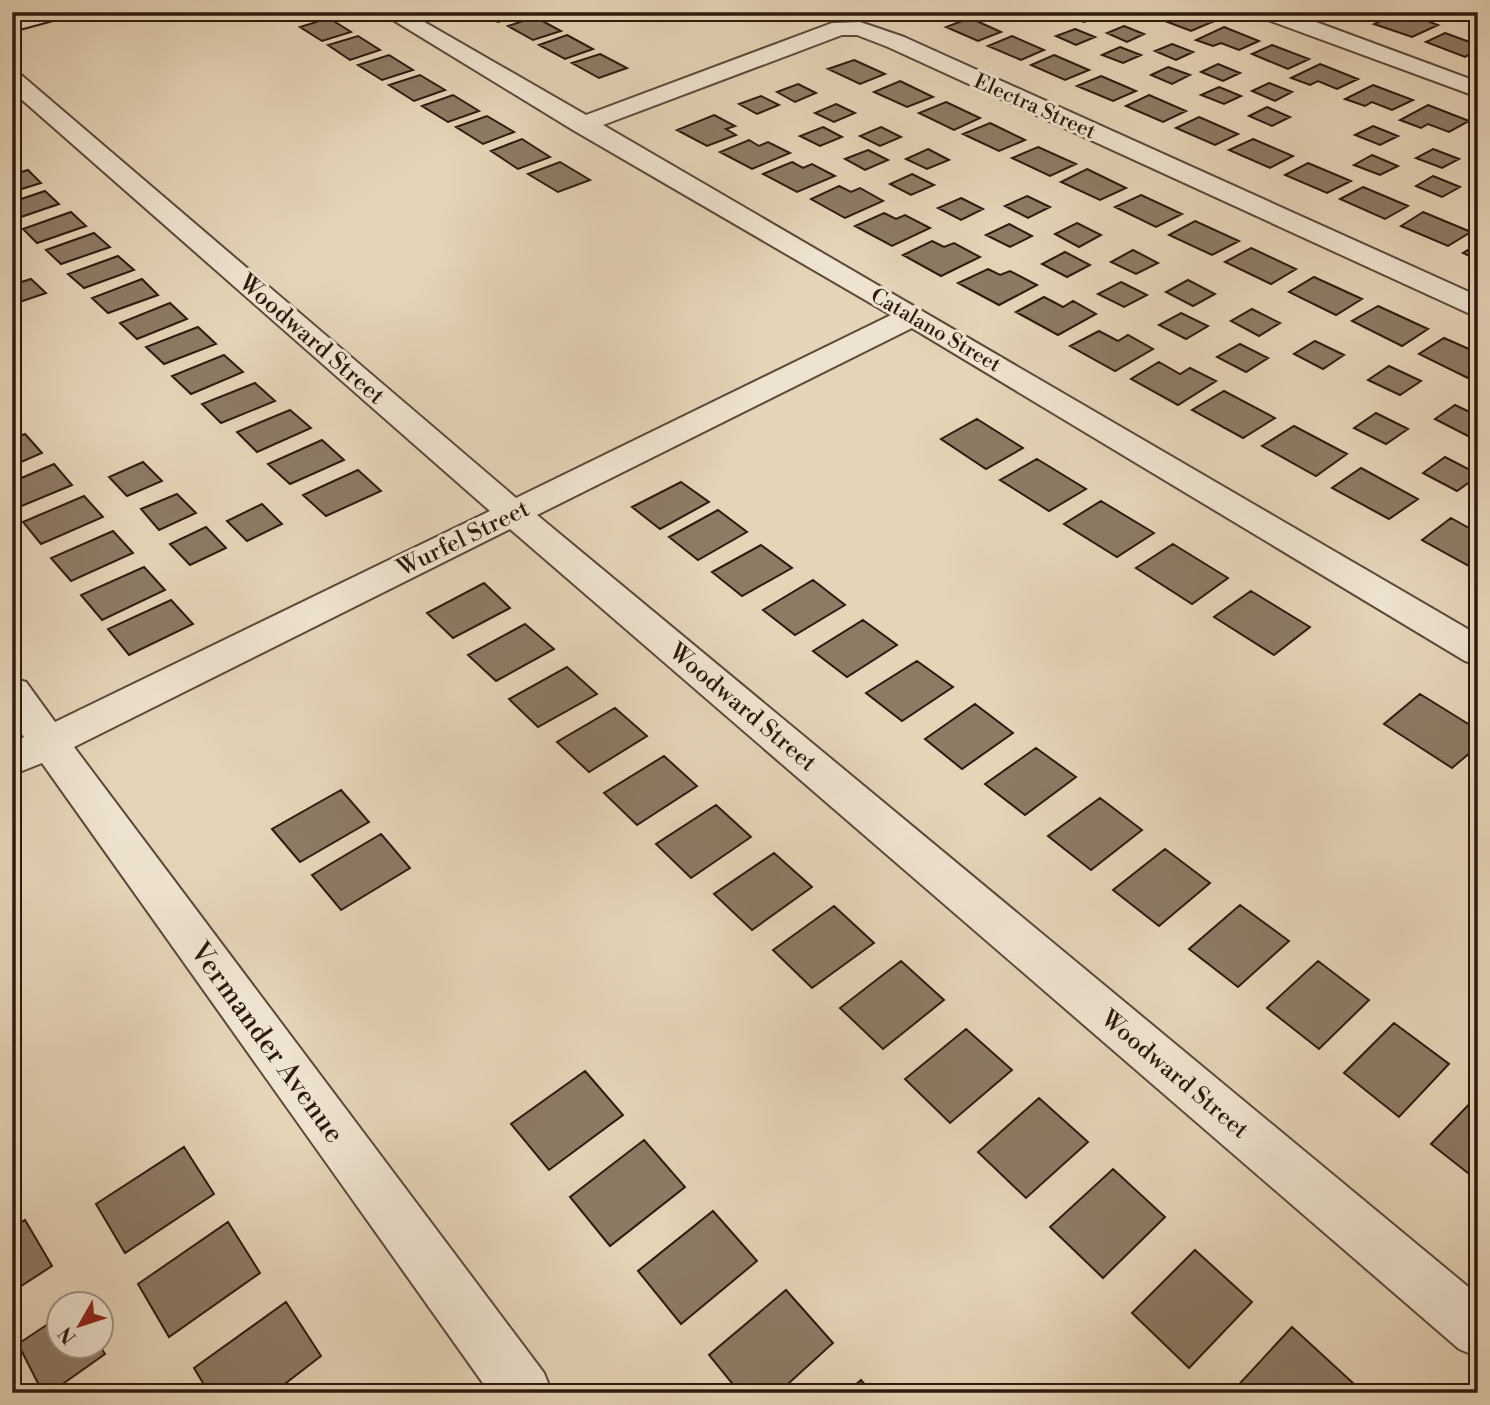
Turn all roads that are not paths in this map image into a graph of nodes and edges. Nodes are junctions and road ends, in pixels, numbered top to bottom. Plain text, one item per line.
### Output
1 (56, 12) edge
2 (391, 12) edge
3 (1269, 12) edge
4 (12, 24) edge
5 (12, 79) edge
6 (1478, 90) edge
7 (582, 125) junction
8 (1478, 307) edge
9 (913, 316) junction
10 (513, 513) junction
11 (1478, 652) edge
12 (12, 692) edge
13 (30, 751) edge
14 (1478, 1330) edge
15 (524, 1393) edge

1 - 4 street
2 - 7 street, Catalano Street
3 - 6 street
5 - 10 street, Woodward Street
7 - 8 street, Electra Street
7 - 9 street, Catalano Street
9 - 10 street, Wurfel Street
9 - 11 street, Catalano Street
10 - 13 street, Wurfel Street
10 - 14 street, Woodward Street
12 - 13 street, Vermander Avenue
13 - 15 street, Vermander Avenue

